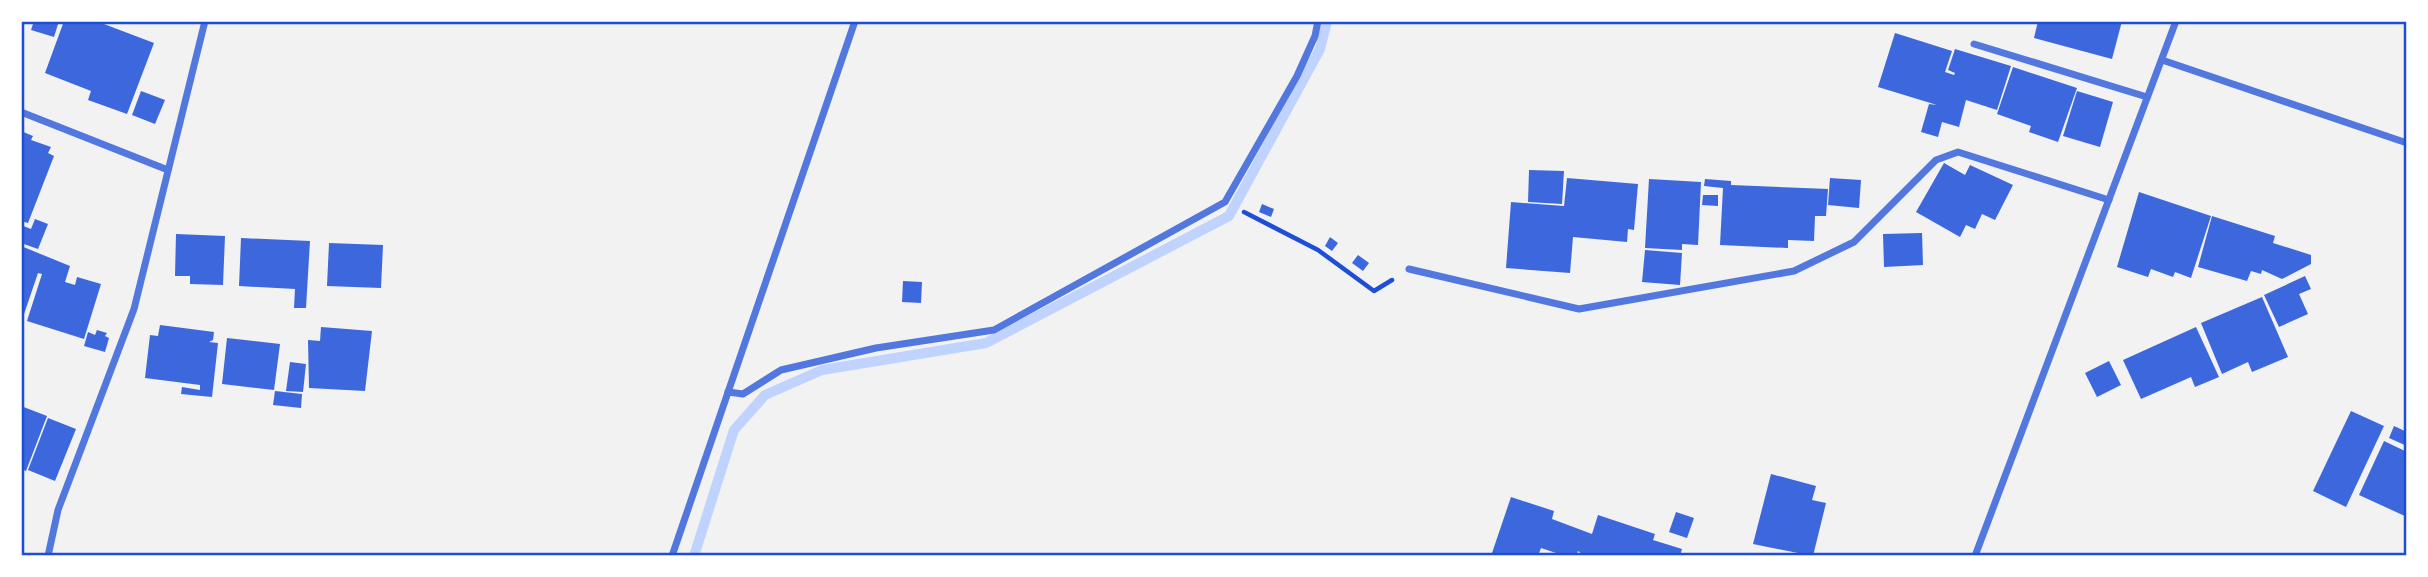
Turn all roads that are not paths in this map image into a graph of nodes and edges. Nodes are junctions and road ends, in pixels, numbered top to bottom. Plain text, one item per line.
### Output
1 (205, 21) edge
2 (855, 21) edge
3 (1318, 21) edge
4 (2176, 21) edge
5 (1974, 44) dead end
6 (2161, 60) junction
7 (2147, 97) junction
8 (21, 112) edge
9 (2407, 143) edge
10 (168, 170) junction
11 (2109, 200) junction
12 (1409, 269) road end
13 (728, 392) junction
14 (48, 556) edge
15 (672, 556) edge
16 (1975, 556) edge

1 - 10 street
2 - 13 street
3 - 13 street
4 - 6 street
5 - 7 street
6 - 7 street
6 - 9 street
7 - 11 street
8 - 10 street
10 - 14 street
11 - 12 street
11 - 16 street
13 - 15 street

